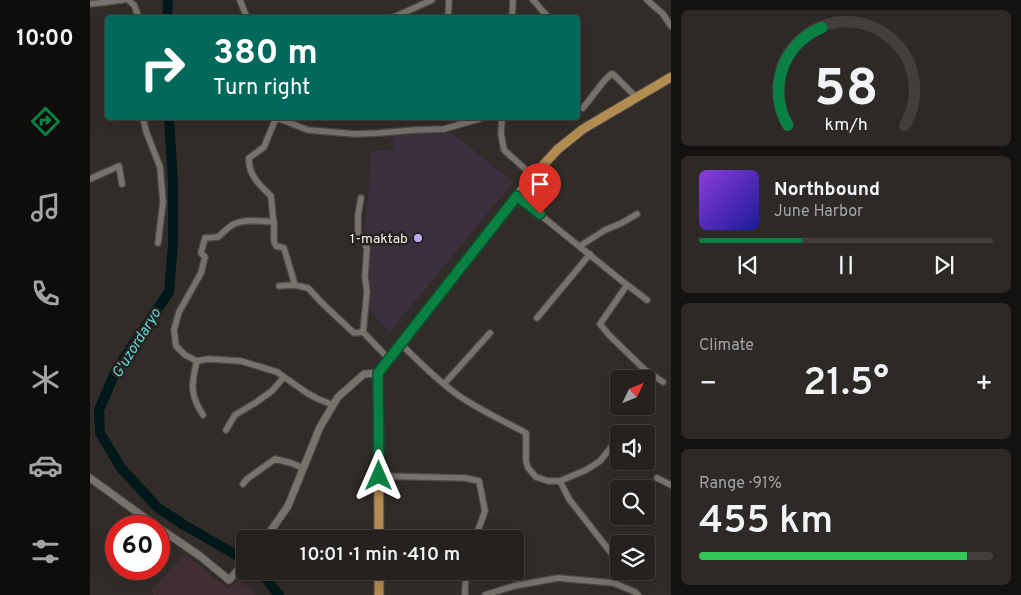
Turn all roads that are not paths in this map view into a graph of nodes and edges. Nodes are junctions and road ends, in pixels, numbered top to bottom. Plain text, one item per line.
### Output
1 (123, 0) edge
2 (128, 0) edge
3 (240, 0) edge
4 (432, 0) edge
5 (449, 0) edge
6 (513, 0) edge
7 (533, 0) edge
8 (647, 0) edge
9 (90, 4) edge
10 (137, 15) edge
11 (246, 15) edge
12 (399, 15) edge
13 (448, 15) edge
14 (512, 15) edge
15 (546, 15) edge
16 (671, 26) edge
17 (671, 77) edge
18 (636, 97) junction
19 (583, 108) dead end
20 (143, 120) edge
21 (276, 120) edge
22 (282, 120) edge
23 (475, 120) edge
24 (502, 120) edge
25 (533, 176) junction
26 (90, 179) edge
27 (122, 184) dead end
28 (517, 196) junction
29 (361, 198) dead end
30 (637, 214) dead end
31 (274, 222) junction
32 (158, 243) dead end
33 (580, 246) junction
34 (590, 254) junction
35 (295, 285) junction
36 (627, 285) junction
37 (279, 286) dead end
38 (647, 300) dead end
39 (537, 318) dead end
40 (363, 332) junction
41 (490, 333) dead end
42 (401, 344) junction
43 (390, 359) junction
44 (197, 361) junction
45 (378, 373) junction
46 (284, 377) junction
47 (664, 382) dead end
48 (444, 384) junction
49 (333, 405) junction
50 (203, 415) dead end
51 (226, 430) dead end
52 (610, 448) edge
53 (303, 468) junction
54 (379, 476) junction
55 (90, 478) edge
56 (657, 478) dead end
57 (560, 481) junction
58 (243, 484) dead end
59 (671, 485) edge
60 (141, 515) edge
61 (272, 530) edge
62 (379, 530) edge
63 (478, 530) edge
64 (170, 536) edge
65 (610, 550) edge
66 (236, 572) edge
67 (379, 580) edge
68 (466, 580) edge
69 (489, 594) edge
70 (379, 595) edge
71 (465, 595) edge
72 (638, 595) edge

1 - 9 street
2 - 10 street
3 - 11 street
4 - 12 street
5 - 13 street
6 - 14 street
7 - 15 street
8 - 16 street
17 - 18 main road
18 - 19 street
18 - 25 main road
20 - 32 street
21 - 31 street
22 - 23 street
24 - 25 street
25 - 28 main road
26 - 27 street
28 - 33 street
28 - 42 main road
29 - 40 street
30 - 33 street
31 - 35 street
31 - 44 street
33 - 34 street
34 - 36 street
34 - 39 street
35 - 37 street
35 - 40 street
36 - 38 street
36 - 47 street
40 - 43 street
41 - 48 street
42 - 43 main road
42 - 48 street
43 - 45 main road
44 - 46 street
44 - 50 street
45 - 49 street
45 - 54 main road
46 - 49 street
46 - 51 street
48 - 57 street
49 - 53 street
52 - 57 street
53 - 58 street
53 - 61 street
54 - 62 main road
54 - 63 street
55 - 60 street
56 - 59 street
57 - 65 street
64 - 66 street
67 - 70 main road
68 - 71 street
69 - 72 street

